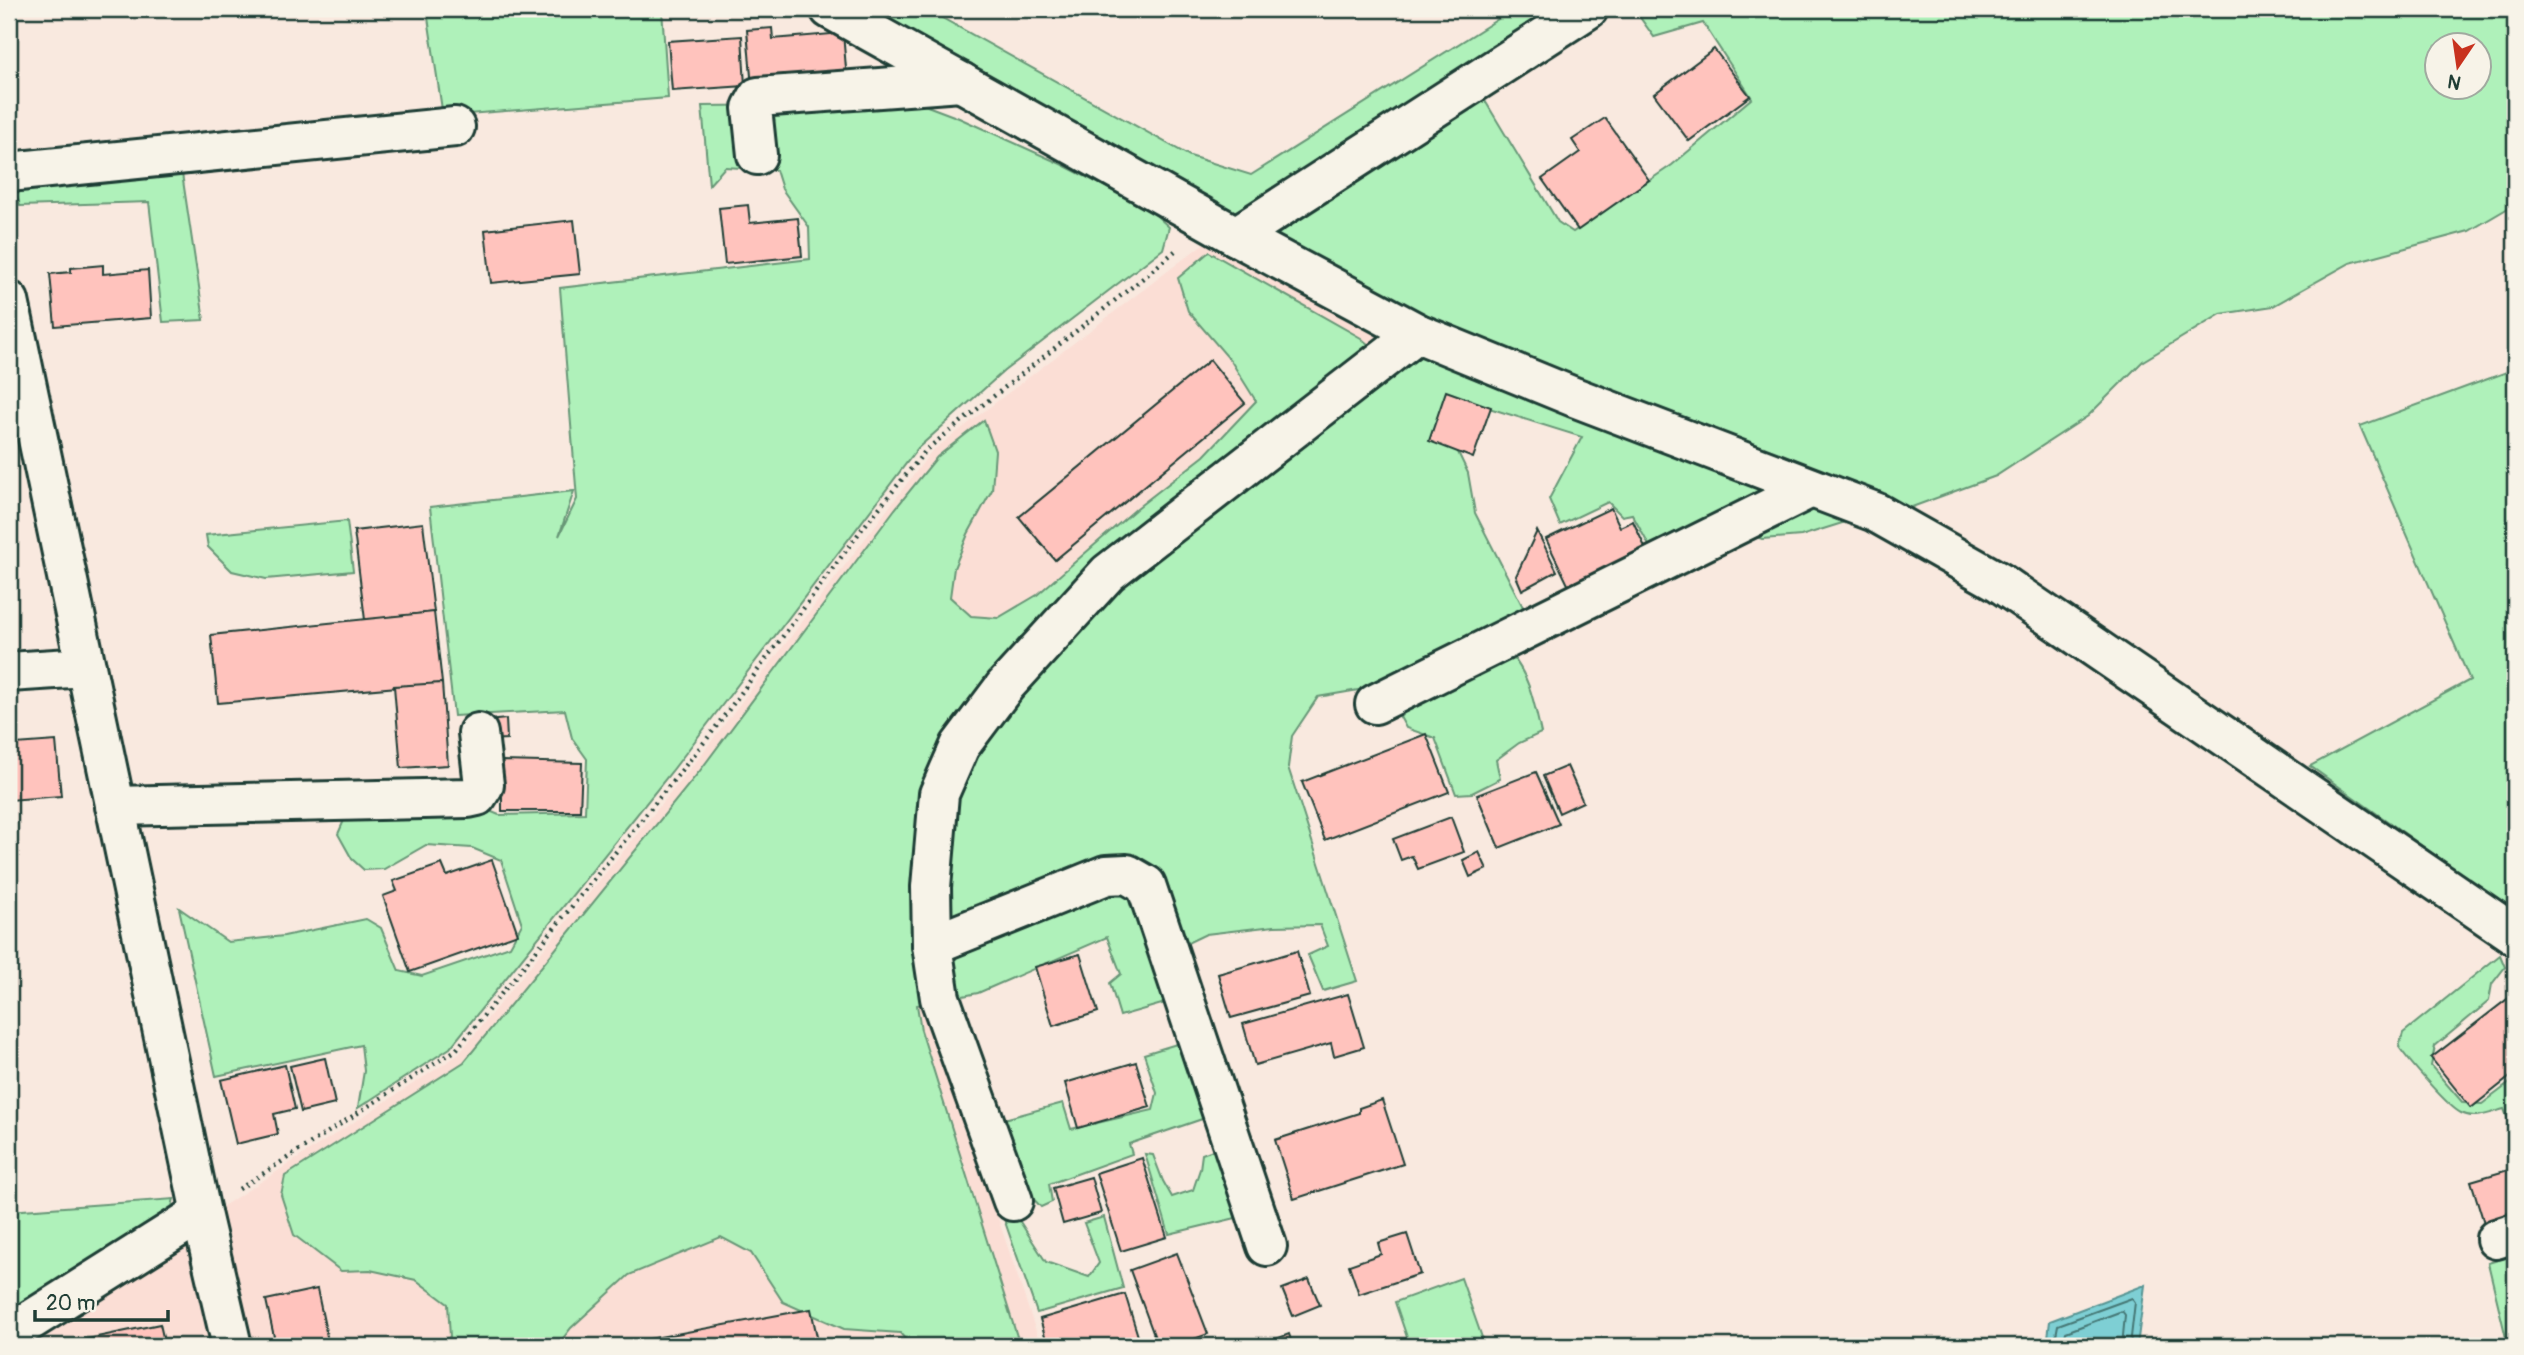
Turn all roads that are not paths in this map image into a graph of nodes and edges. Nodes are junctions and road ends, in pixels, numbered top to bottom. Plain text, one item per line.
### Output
1 (830, 9) edge
2 (1588, 9) edge
3 (961, 82) junction
4 (455, 127) dead end
5 (757, 155) dead end
6 (9, 172) edge
7 (1223, 228) junction
8 (9, 301) edge
9 (1417, 333) junction
10 (1811, 488) junction
11 (86, 667) junction
12 (9, 672) edge
13 (1375, 704) dead end
14 (478, 733) dead end
15 (116, 806) junction
16 (2515, 935) edge
17 (932, 945) junction
18 (1013, 1201) dead end
19 (201, 1213) junction
20 (1266, 1246) dead end
21 (9, 1334) edge
22 (232, 1346) edge

1 - 3 street
2 - 7 street
3 - 5 street
3 - 7 street
4 - 6 street
7 - 9 street
8 - 11 street
9 - 10 street
9 - 17 street
10 - 13 street
10 - 16 street
11 - 12 street
11 - 15 street
14 - 15 street
15 - 19 street
17 - 18 street
17 - 20 street
19 - 21 street
19 - 22 street

